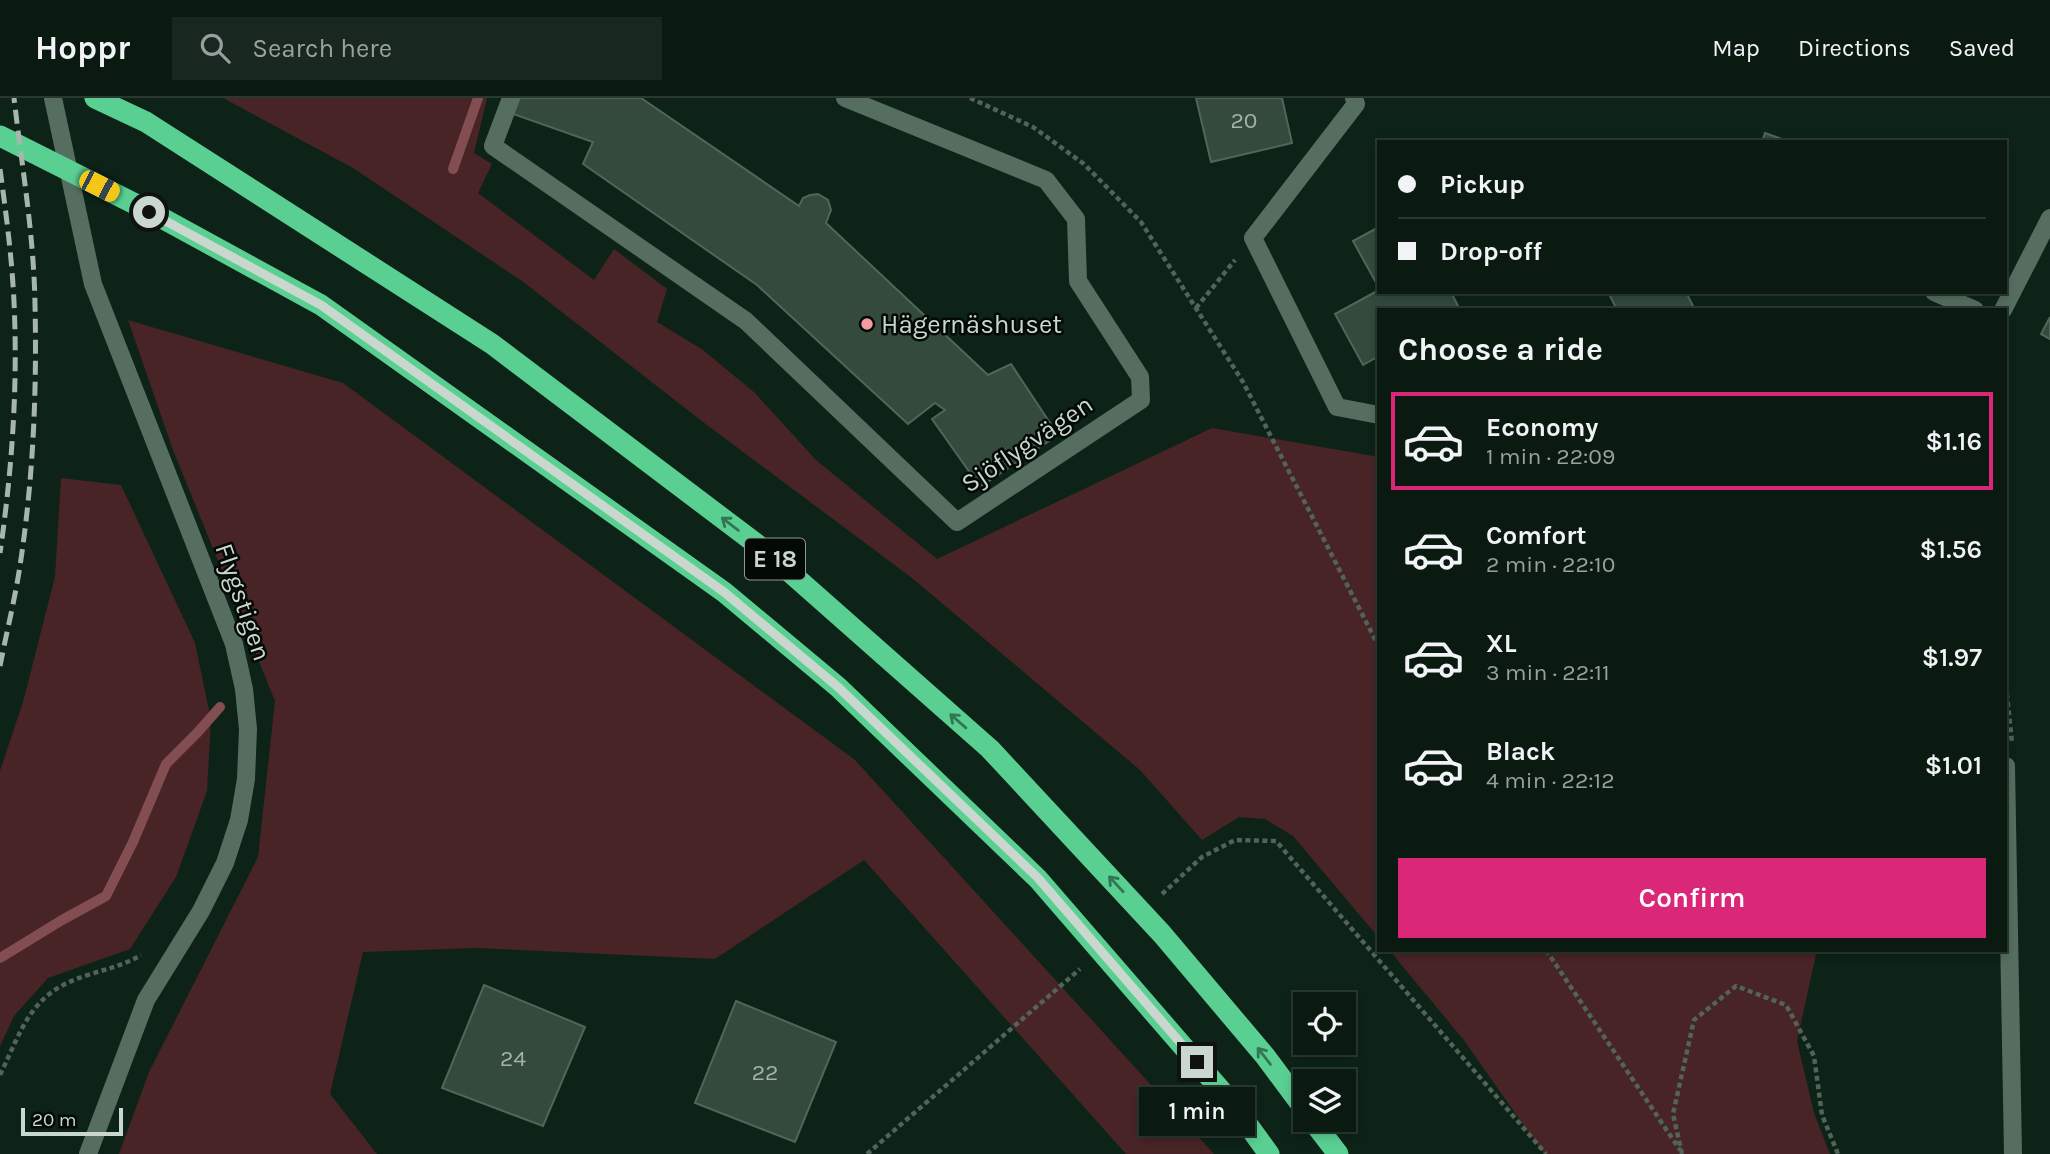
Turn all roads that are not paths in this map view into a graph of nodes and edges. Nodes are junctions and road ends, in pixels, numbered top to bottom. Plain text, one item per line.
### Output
1 (53, 98) edge
2 (94, 98) edge
3 (512, 98) edge
4 (845, 98) edge
5 (1354, 98) edge
6 (0, 136) edge
7 (2050, 218) edge
8 (1939, 294) edge
9 (1970, 308) edge
10 (2004, 308) edge
11 (1377, 415) edge
12 (2007, 821) edge
13 (1293, 1094) edge
14 (1321, 1132) edge
15 (88, 1154) edge
16 (1269, 1154) edge
17 (1338, 1154) edge
18 (2013, 1154) edge

1 - 15 street, Flygstigen
13 -> 2 highway, E 18
3 - 4 street, Sjöflygvägen
5 - 11 street
6 - 16 highway, E 18
7 - 10 street
8 - 9 street
12 - 18 street
14 - 17 highway

